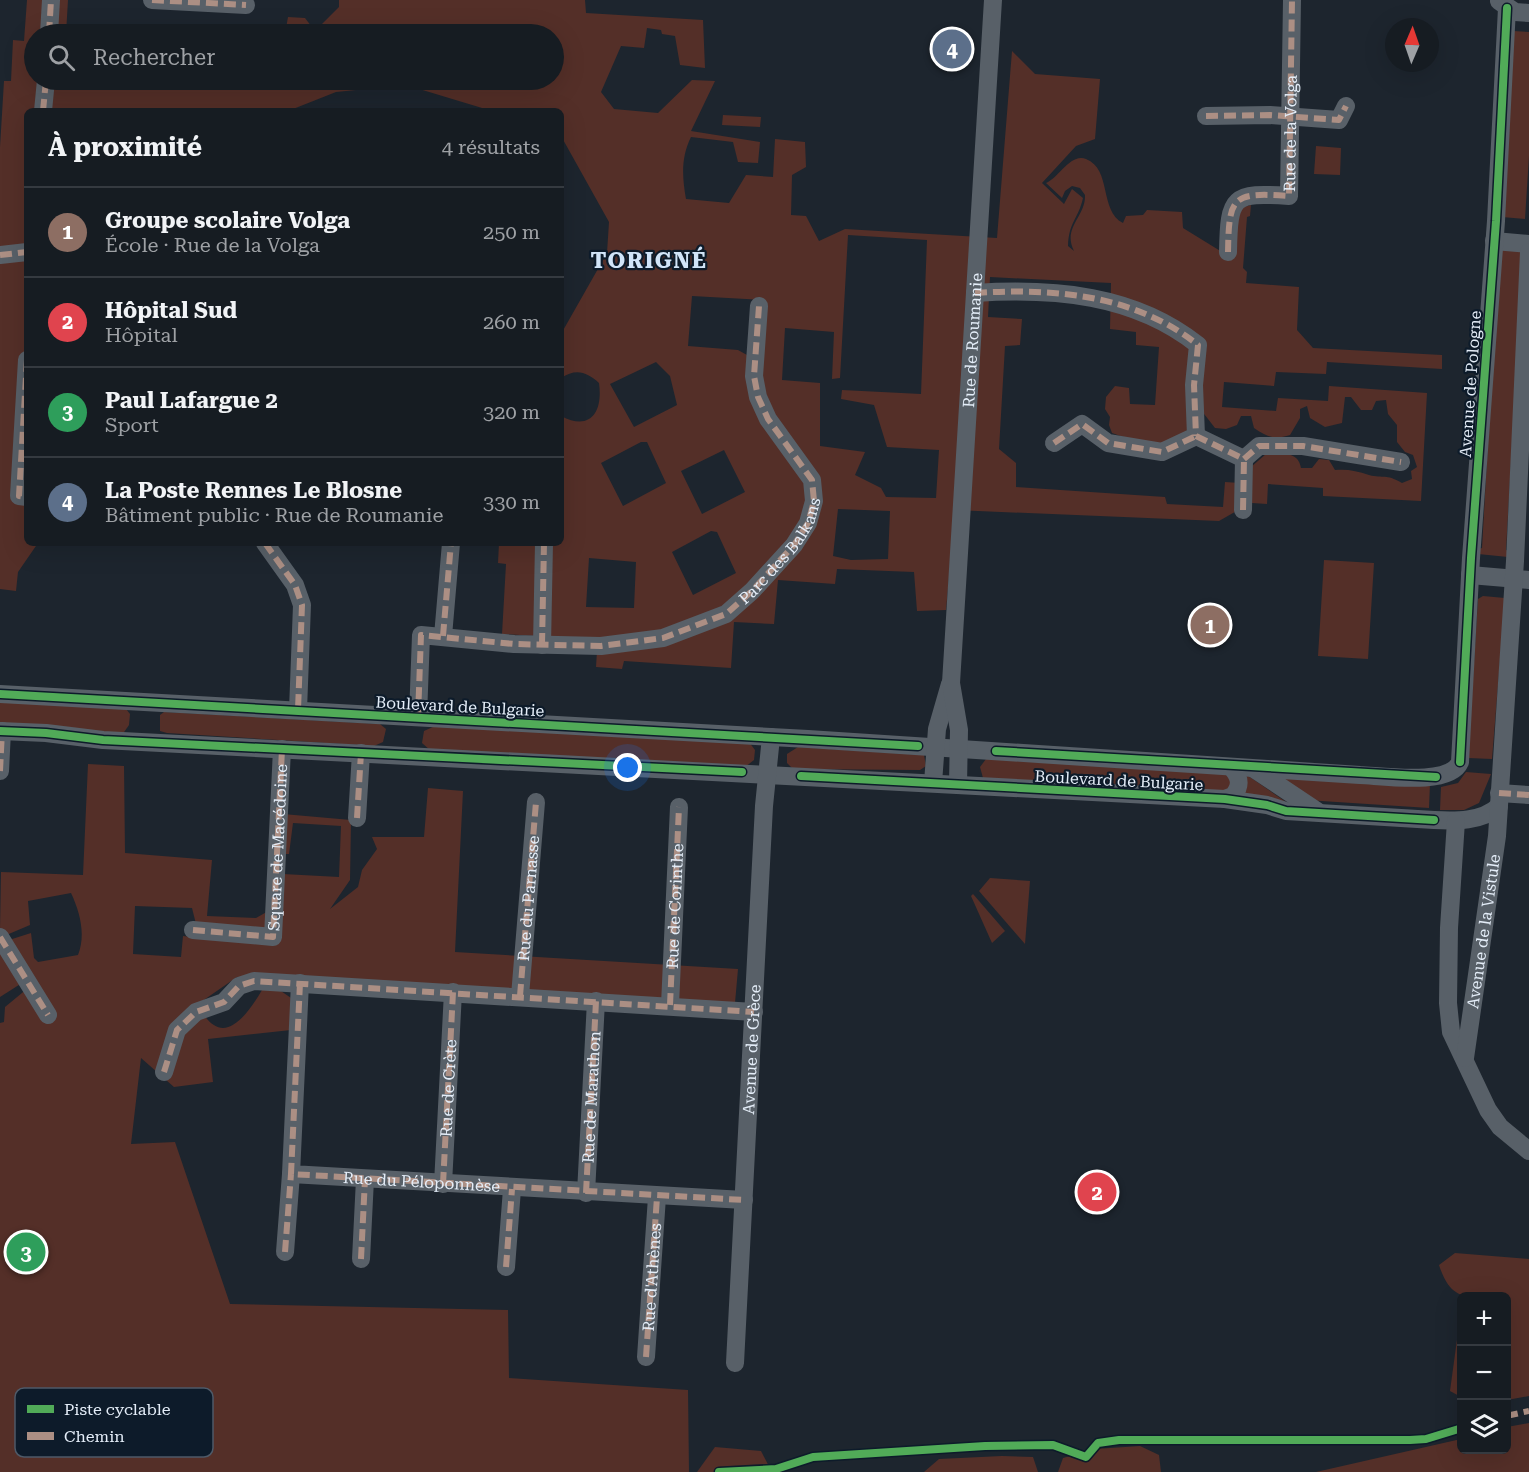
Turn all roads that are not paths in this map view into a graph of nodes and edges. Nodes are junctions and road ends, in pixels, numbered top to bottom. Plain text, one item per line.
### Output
1 (51, 0) edge
2 (152, 0) edge
3 (993, 0) edge
4 (1292, 0) edge
5 (1502, 4) edge
6 (246, 5) dead end
7 (1529, 13) edge
8 (50, 24) edge
9 (45, 90) edge
10 (1346, 106) dead end
11 (43, 108) edge
12 (1206, 116) dead end
13 (1289, 117) junction
14 (1494, 241) junction
15 (1529, 244) edge
16 (24, 252) edge
17 (1228, 252) dead end
18 (1529, 252) edge
19 (0, 255) edge
20 (975, 293) junction
21 (759, 306) dead end
22 (1196, 436) junction
23 (1054, 443) dead end
24 (1244, 459) junction
25 (24, 462) edge
26 (1401, 462) dead end
27 (23, 496) edge
28 (1243, 510) dead end
29 (268, 546) edge
30 (451, 546) edge
31 (544, 546) edge
32 (1470, 575) junction
33 (1521, 579) edge
34 (443, 636) junction
35 (542, 645) junction
36 (951, 682) junction
37 (0, 694) edge
38 (298, 710) junction
39 (418, 717) junction
40 (1, 731) edge
41 (771, 737) junction
42 (935, 747) junction
43 (282, 749) junction
44 (959, 749) junction
45 (361, 753) junction
46 (1231, 767) junction
47 (1252, 768) junction
48 (0, 771) edge
49 (1454, 772) joint
50 (767, 775) junction
51 (933, 783) junction
52 (958, 785) junction
53 (1529, 795) edge
54 (1225, 799) junction
55 (1499, 800) junction
56 (536, 802) dead end
57 (679, 807) dead end
58 (1317, 811) junction
59 (357, 818) dead end
60 (1455, 821) junction
61 (193, 930) dead end
62 (0, 937) edge
63 (300, 983) junction
64 (453, 992) junction
65 (520, 996) junction
66 (596, 1001) junction
67 (670, 1005) junction
68 (754, 1012) junction
69 (48, 1015) dead end
70 (1465, 1058) junction
71 (164, 1072) dead end
72 (1529, 1151) edge
73 (291, 1174) junction
74 (365, 1179) junction
75 (443, 1184) junction
76 (512, 1189) junction
77 (586, 1193) junction
78 (657, 1197) junction
79 (744, 1200) junction
80 (285, 1252) dead end
81 (361, 1259) dead end
82 (506, 1268) dead end
83 (646, 1357) dead end
84 (735, 1363) dead end

1 - 8 street
2 - 6 street
3 - 20 street, Rue de Roumanie
4 - 13 street, Rue de la Volga
5 - 7 street
5 - 14 street, Avenue de Pologne
9 - 11 street
10 - 13 street
12 - 13 street
13 - 17 street, Rue de la Volga
14 - 15 street
14 - 32 street, Avenue de Pologne
16 - 19 street
18 - 33 street
20 - 22 street
20 - 36 street, Rue de Roumanie
21 - 35 street, Parc des Balkans
22 - 23 street
22 - 24 street
24 - 26 street
24 - 28 street
25 - 27 street
29 - 38 street
30 - 34 street
31 - 35 street
32 - 33 street
32 - 49 street, Avenue de Pologne
33 - 55 street
34 - 35 street, Parc des Balkans
34 - 39 street, Parc des Balkans
36 - 42 street, Rue de Roumanie
36 - 44 street, Rue de Roumanie
37 - 38 street, Boulevard de Bulgarie
38 - 39 street, Boulevard de Bulgarie
39 - 41 street, Boulevard de Bulgarie
40 - 43 street, Boulevard de Bulgarie
40 - 48 street
41 - 42 street, Boulevard de Bulgarie
41 - 50 street, Avenue de Grèce
42 - 44 street, Boulevard de Bulgarie
42 - 51 street, Rue de Roumanie
43 - 45 street, Boulevard de Bulgarie
43 - 61 street, Square de Macédoine
44 - 46 street, Boulevard de Bulgarie
44 - 52 street, Rue de Roumanie
45 - 50 street, Boulevard de Bulgarie
45 - 59 street
46 - 47 street, Boulevard de Bulgarie
46 - 54 street, Boulevard de Bulgarie
47 - 49 street, Boulevard de Bulgarie
47 - 58 street, Boulevard de Bulgarie
50 - 51 street, Boulevard de Bulgarie
50 - 68 street, Avenue de Grèce
51 - 52 street, Boulevard de Bulgarie
52 - 54 street, Boulevard de Bulgarie
53 - 55 street
54 - 58 street, Boulevard de Bulgarie
55 - 60 street, Boulevard de Bulgarie
55 - 70 street, Avenue de la Vistule
56 - 65 street, Rue du Parnasse
57 - 67 street, Rue de Corinthe
58 - 60 street, Boulevard de Bulgarie
60 - 70 street, Avenue de la Vistule
62 - 69 street
63 - 64 street
63 - 71 street
63 - 73 street
64 - 65 street
64 - 75 street, Rue de Crète
65 - 66 street
66 - 67 street
66 - 77 street, Rue de Marathon
67 - 68 street
68 - 79 street, Avenue de Grèce
70 - 72 street, Avenue de la Vistule
73 - 74 street, Rue du Péloponnèse
73 - 80 street
74 - 75 street, Rue du Péloponnèse
74 - 81 street
75 - 76 street, Rue du Péloponnèse
76 - 77 street, Rue du Péloponnèse
76 - 82 street
77 - 78 street, Rue du Péloponnèse
78 - 79 street, Rue du Péloponnèse
78 - 83 street, Rue d'Athènes
79 - 84 street, Avenue de Grèce

